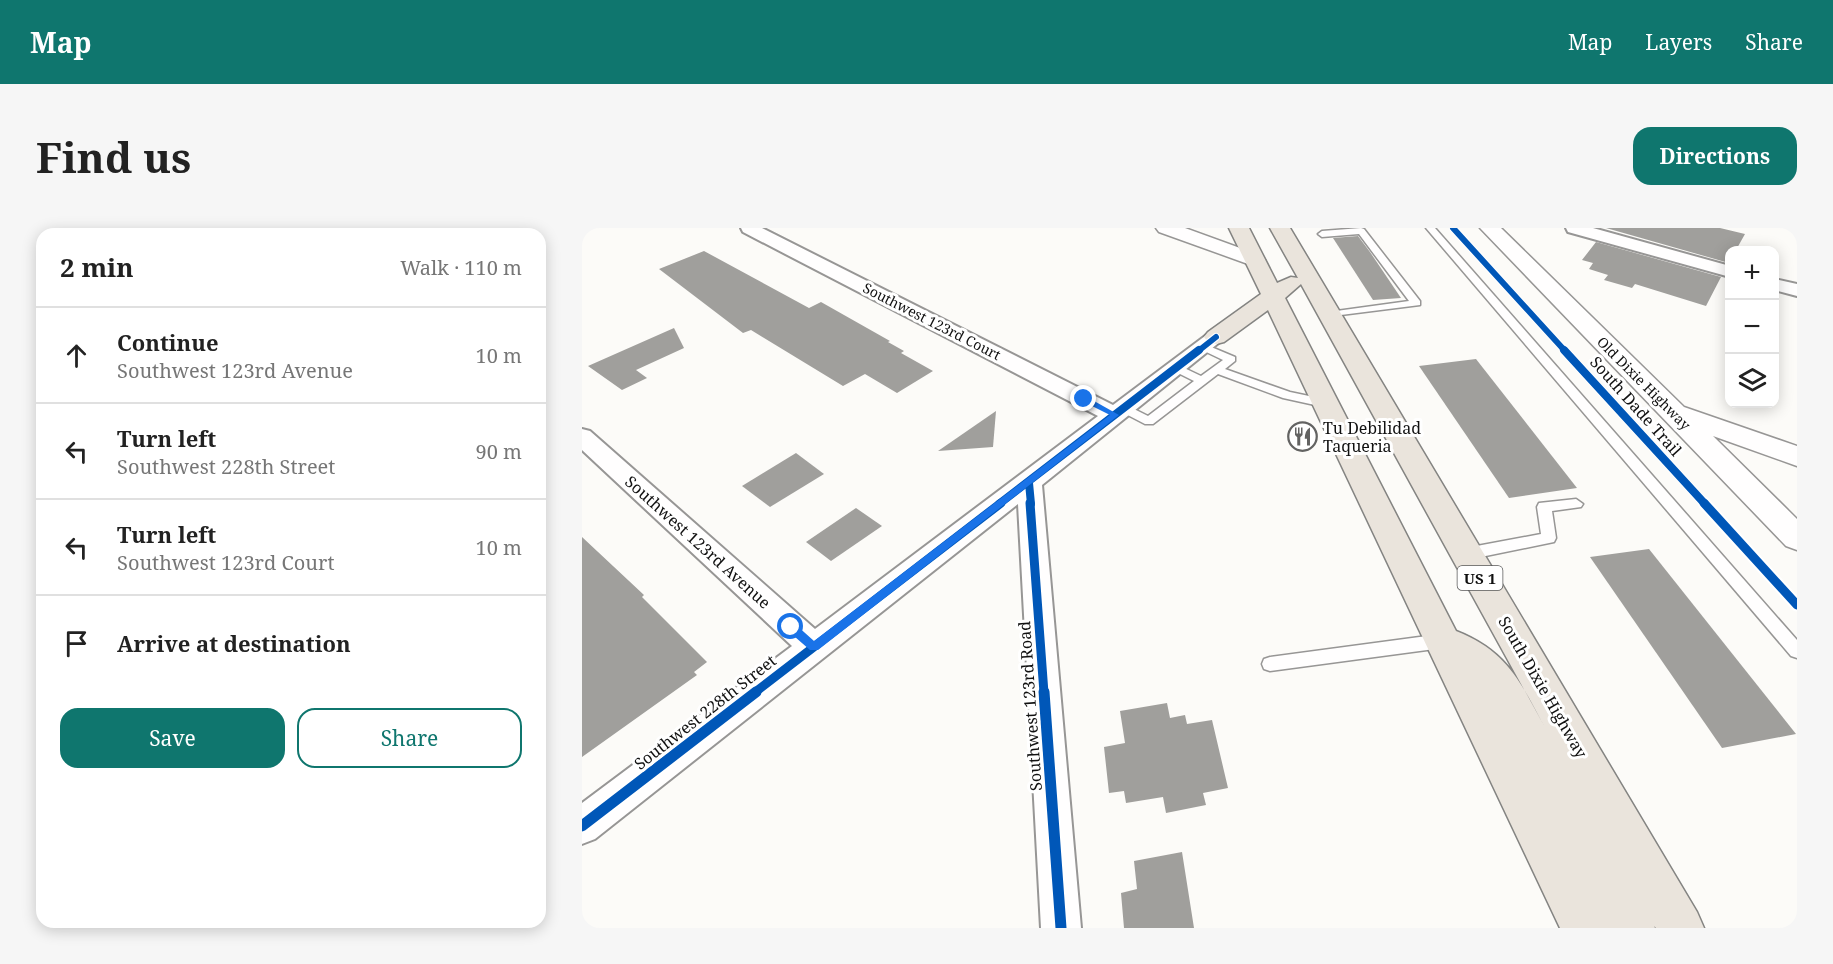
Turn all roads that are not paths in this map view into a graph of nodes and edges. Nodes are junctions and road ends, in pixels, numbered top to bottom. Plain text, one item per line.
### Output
1 (749, 228) edge
2 (1166, 228) edge
3 (1239, 228) edge
4 (1259, 228) edge
5 (1430, 228) edge
6 (1490, 228) edge
7 (1574, 228) edge
8 (1322, 234) dead end
9 (1292, 250) edge
10 (1255, 260) junction
11 (1725, 271) edge
12 (1779, 285) edge
13 (1797, 290) edge
14 (1272, 294) junction
15 (1329, 315) junction
16 (1275, 335) junction
17 (1213, 351) junction
18 (1176, 368) junction
19 (1203, 381) junction
20 (1324, 403) junction
21 (1120, 411) junction
22 (1673, 412) junction
23 (582, 437) edge
24 (1797, 456) edge
25 (1029, 483) junction
26 (1576, 504) dead end
27 (1797, 538) edge
28 (1466, 554) junction
29 (1442, 641) junction
30 (814, 647) junction
31 (1797, 651) edge
32 (1270, 664) dead end
33 (582, 826) edge
34 (1061, 928) edge
35 (1584, 928) edge
36 (1632, 928) edge
37 (1681, 928) edge

1 - 21 street, Southwest 123rd Court
2 - 10 street
3 - 10 highway
4 - 9 highway
5 - 31 lane
6 - 22 street, Old Dixie Highway
7 - 11 street
8 - 15 lane
9 - 14 highway
9 - 15 highway, South Dixie Highway / US 1
10 - 14 highway
12 - 13 street
14 - 16 highway
14 - 17 highway
15 - 28 highway, South Dixie Highway / US 1
16 - 17 highway
16 - 20 highway
17 - 18 street, Southwest 228th Street
17 - 19 lane
17 - 20 lane
18 - 19 lane
18 - 21 street, Southwest 228th Street
19 - 21 lane
20 - 29 highway
21 - 25 street, Southwest 228th Street
22 - 24 street
22 - 27 street, Old Dixie Highway
23 - 30 street, Southwest 123rd Avenue
25 - 30 street, Southwest 228th Street
25 - 34 street, Southwest 123rd Road
26 - 28 lane
28 - 37 highway, South Dixie Highway / US 1
29 - 32 lane
29 - 35 highway
29 - 36 highway
30 - 33 street, Southwest 228th Street

